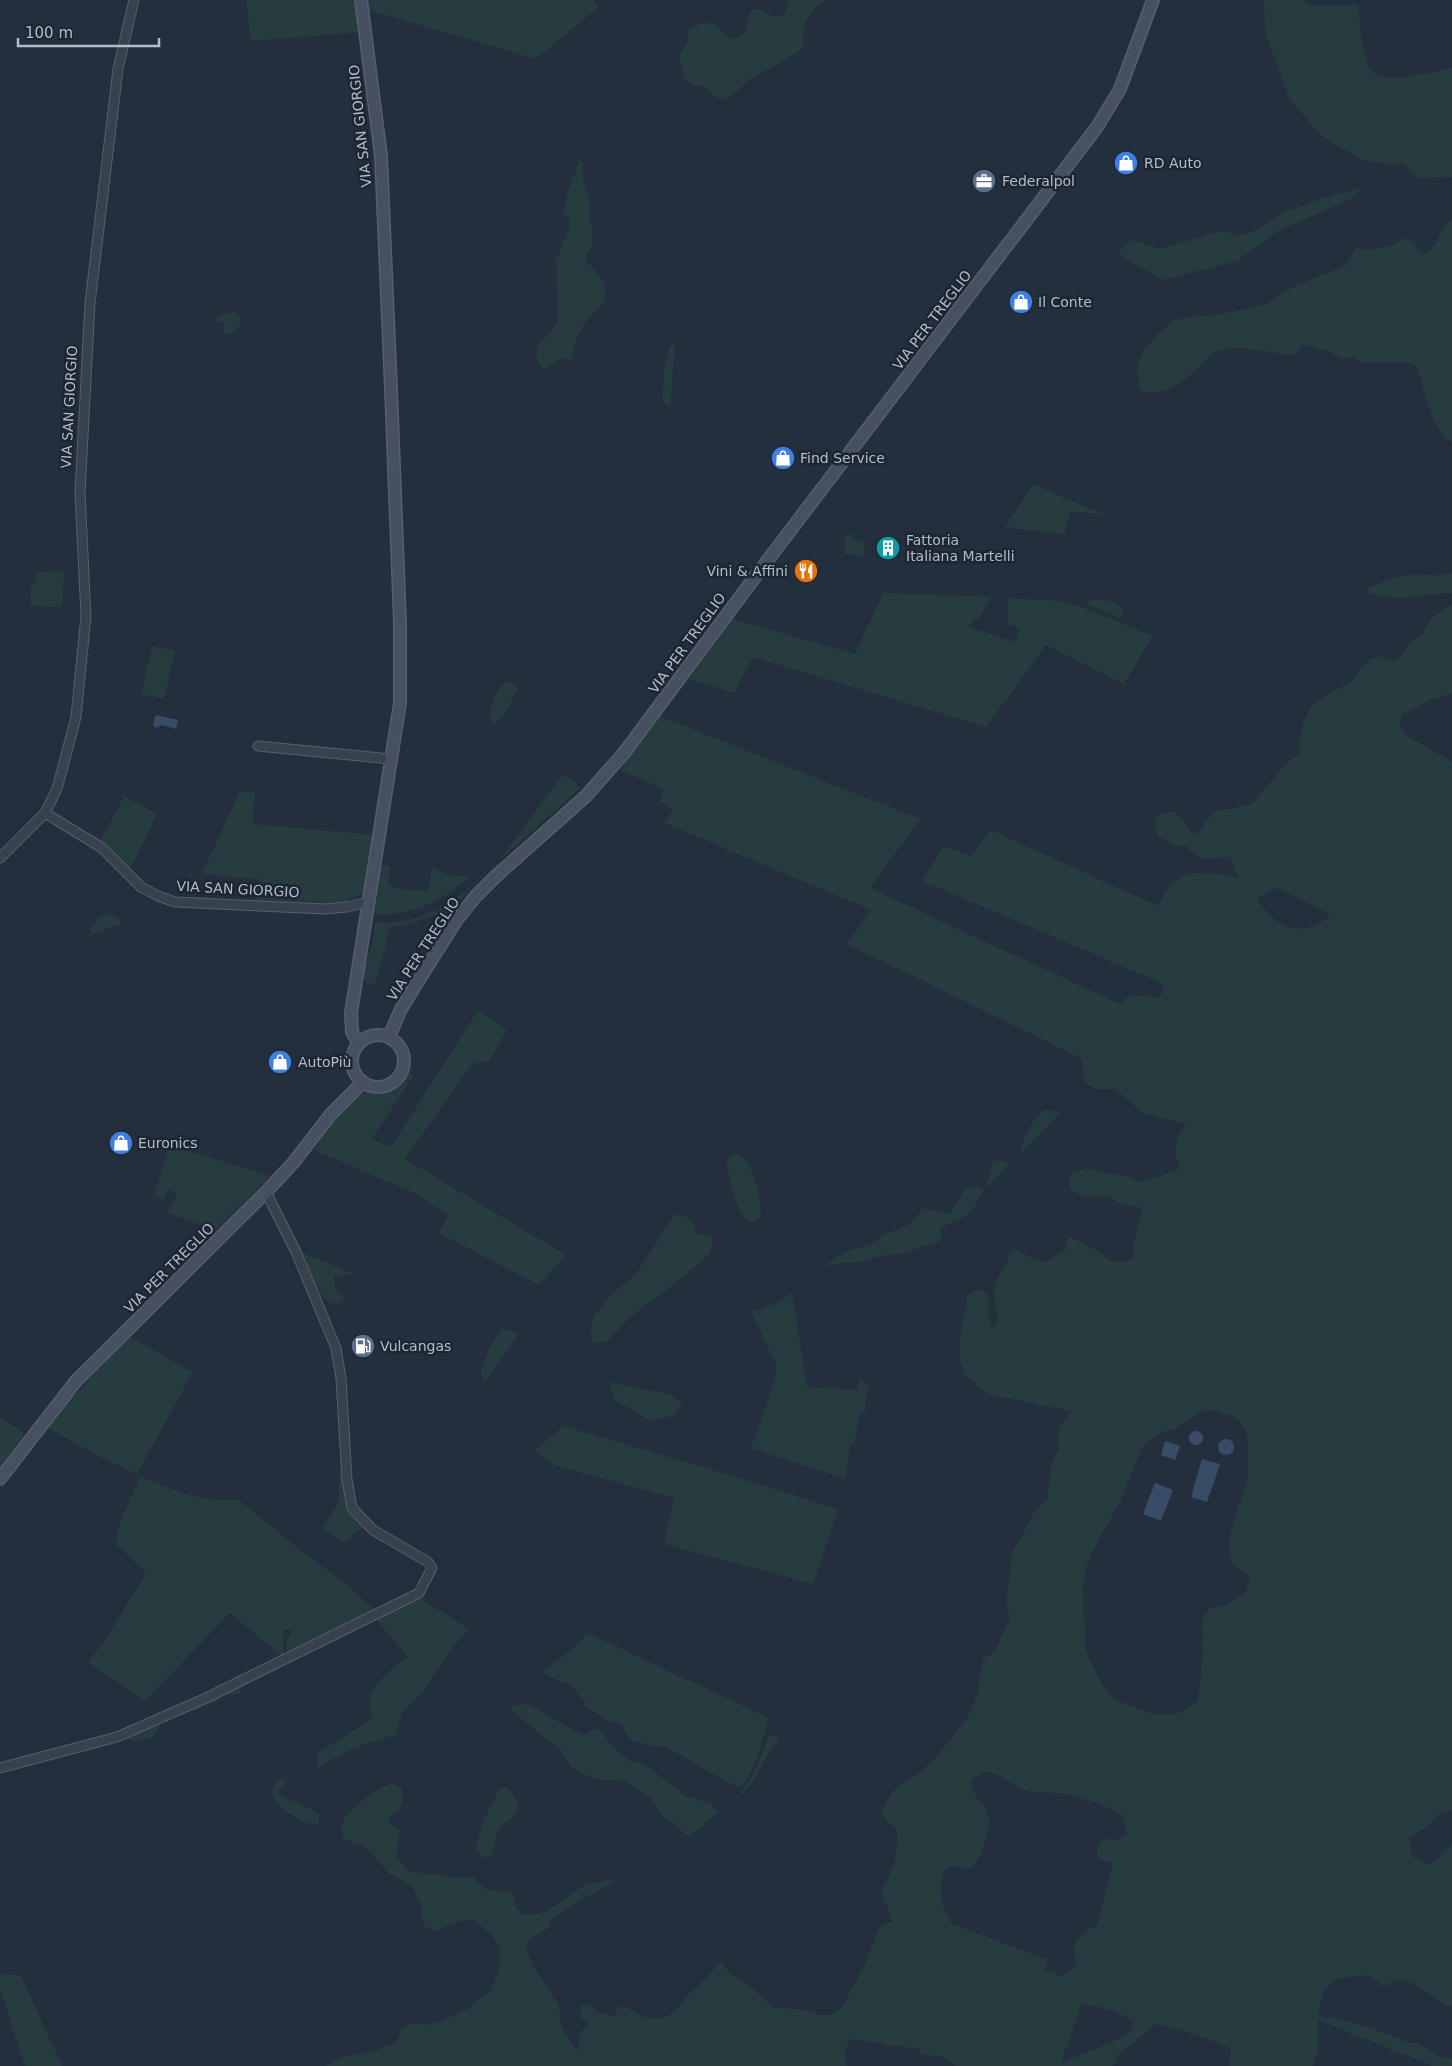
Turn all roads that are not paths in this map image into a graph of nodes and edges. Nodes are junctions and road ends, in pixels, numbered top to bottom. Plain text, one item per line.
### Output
1 (134, 0) edge
2 (360, 0) edge
3 (1153, 0) edge
4 (258, 746) dead end
5 (391, 759) junction
6 (45, 813) junction
7 (0, 858) edge
8 (368, 902) junction
9 (389, 1037) junction
10 (359, 1044) junction
11 (363, 1082) junction
12 (266, 1192) junction
13 (0, 1479) edge
14 (0, 1768) edge

1 - 6 street, VIA SAN GIORGIO
2 - 5 main road, VIA SAN GIORGIO
3 - 9 main road, VIA PER TREGLIO
4 - 5 street
5 - 8 main road, VIA SAN GIORGIO
6 - 7 street, VIA SAN GIORGIO
6 - 8 street, VIA SAN GIORGIO
8 - 10 main road, VIA SAN GIORGIO
9 - 10 main road
9 - 11 main road
10 - 11 main road
11 - 12 main road, VIA PER TREGLIO
12 - 13 main road, VIA PER TREGLIO
12 - 14 street

